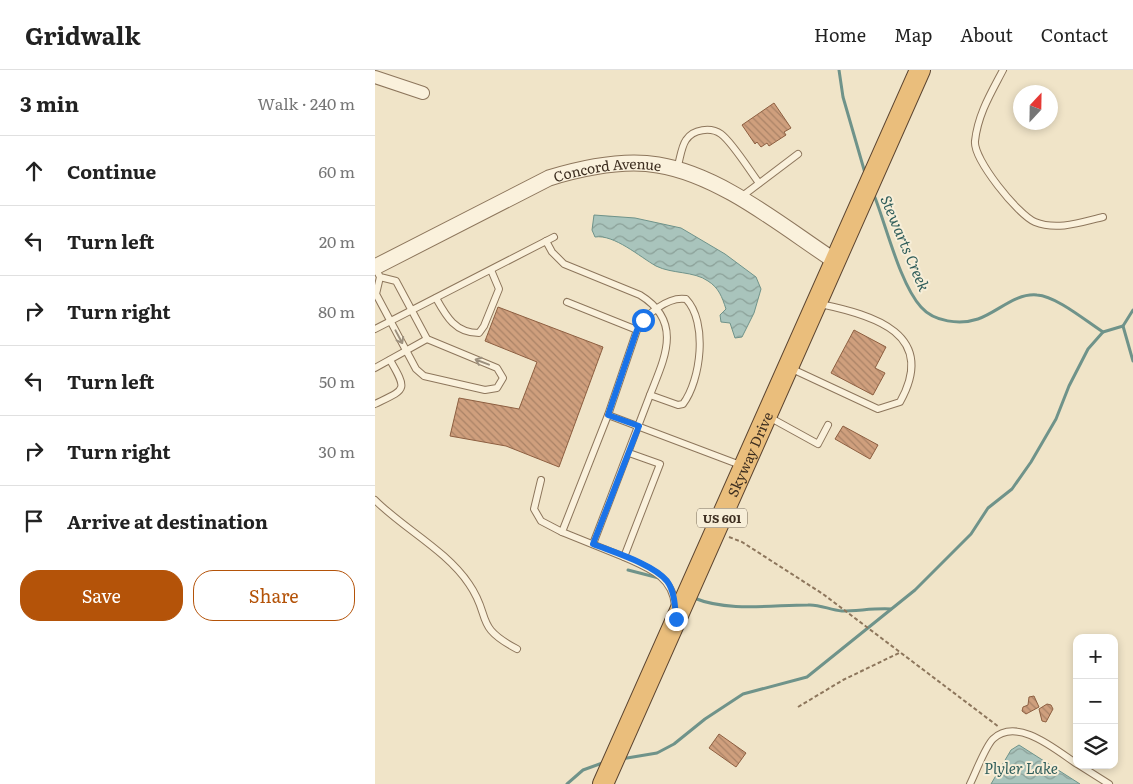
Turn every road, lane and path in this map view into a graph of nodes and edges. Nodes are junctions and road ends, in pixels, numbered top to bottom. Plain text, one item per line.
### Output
1 (920, 70) edge
2 (1003, 70) edge
3 (375, 77) edge
4 (423, 93) dead end
5 (797, 154) dead end
6 (677, 170) junction
7 (759, 183) junction
8 (740, 198) junction
9 (1103, 217) dead end
10 (554, 237) dead end
11 (546, 241) junction
12 (835, 261) junction
13 (377, 270) edge
14 (491, 270) junction
15 (436, 298) junction
16 (567, 302) dead end
17 (817, 304) junction
18 (656, 310) junction
19 (411, 311) junction
20 (391, 322) junction
21 (375, 329) edge
22 (637, 330) junction
23 (427, 339) junction
24 (407, 351) junction
25 (390, 360) junction
26 (375, 368) edge
27 (789, 368) junction
28 (650, 395) junction
29 (375, 404) edge
30 (608, 415) junction
31 (768, 416) junction
32 (828, 425) dead end
33 (639, 426) junction
34 (629, 453) junction
35 (744, 466) junction
36 (541, 480) dead end
37 (375, 500) edge
38 (561, 532) junction
39 (716, 532) junction
40 (593, 544) junction
41 (624, 557) junction
42 (676, 619) junction
43 (517, 648) dead end
44 (900, 652) junction
45 (798, 707) dead end
46 (1005, 731) junction
47 (1073, 761) edge
48 (1086, 769) edge
49 (603, 784) edge
50 (970, 784) edge
51 (1109, 784) edge

1 - 12 highway, US 601
2 - 9 lane
3 - 4 street
5 - 7 lane
6 - 7 lane
6 - 8 street, Concord Avenue
6 - 13 street, Concord Avenue
7 - 8 lane
8 - 12 street, Concord Avenue
10 - 11 lane
11 - 14 lane
11 - 18 lane
12 - 17 highway, Skyway Drive / US 601
13 - 19 lane
13 - 20 lane
14 - 15 lane
14 - 15 lane
15 - 19 lane
16 - 22 lane
17 - 27 highway, Skyway Drive / US 601
17 - 27 lane
18 - 22 lane
18 - 28 lane
18 - 28 lane
19 - 20 lane
19 - 23 lane
20 - 21 lane
20 -> 24 lane
22 - 30 lane
23 - 24 lane
24 -> 23 lane
24 - 25 lane
25 - 26 lane
25 - 29 lane
27 - 31 highway, Skyway Drive / US 601
28 - 33 lane
30 - 33 lane
30 - 38 lane
31 - 32 lane
31 - 35 highway, Skyway Drive / US 601
33 - 34 lane
33 - 35 lane
34 - 40 lane
34 - 41 lane
35 - 39 highway, Skyway Drive / US 601
36 - 38 lane
37 - 43 lane
38 - 40 lane
39 - 42 highway, Skyway Drive / US 601
39 - 44 path
40 - 41 lane
41 - 42 lane
42 - 49 highway, Skyway Drive / US 601
44 - 45 path
44 - 46 path
46 - 47 lane
46 - 50 lane
48 - 51 lane

